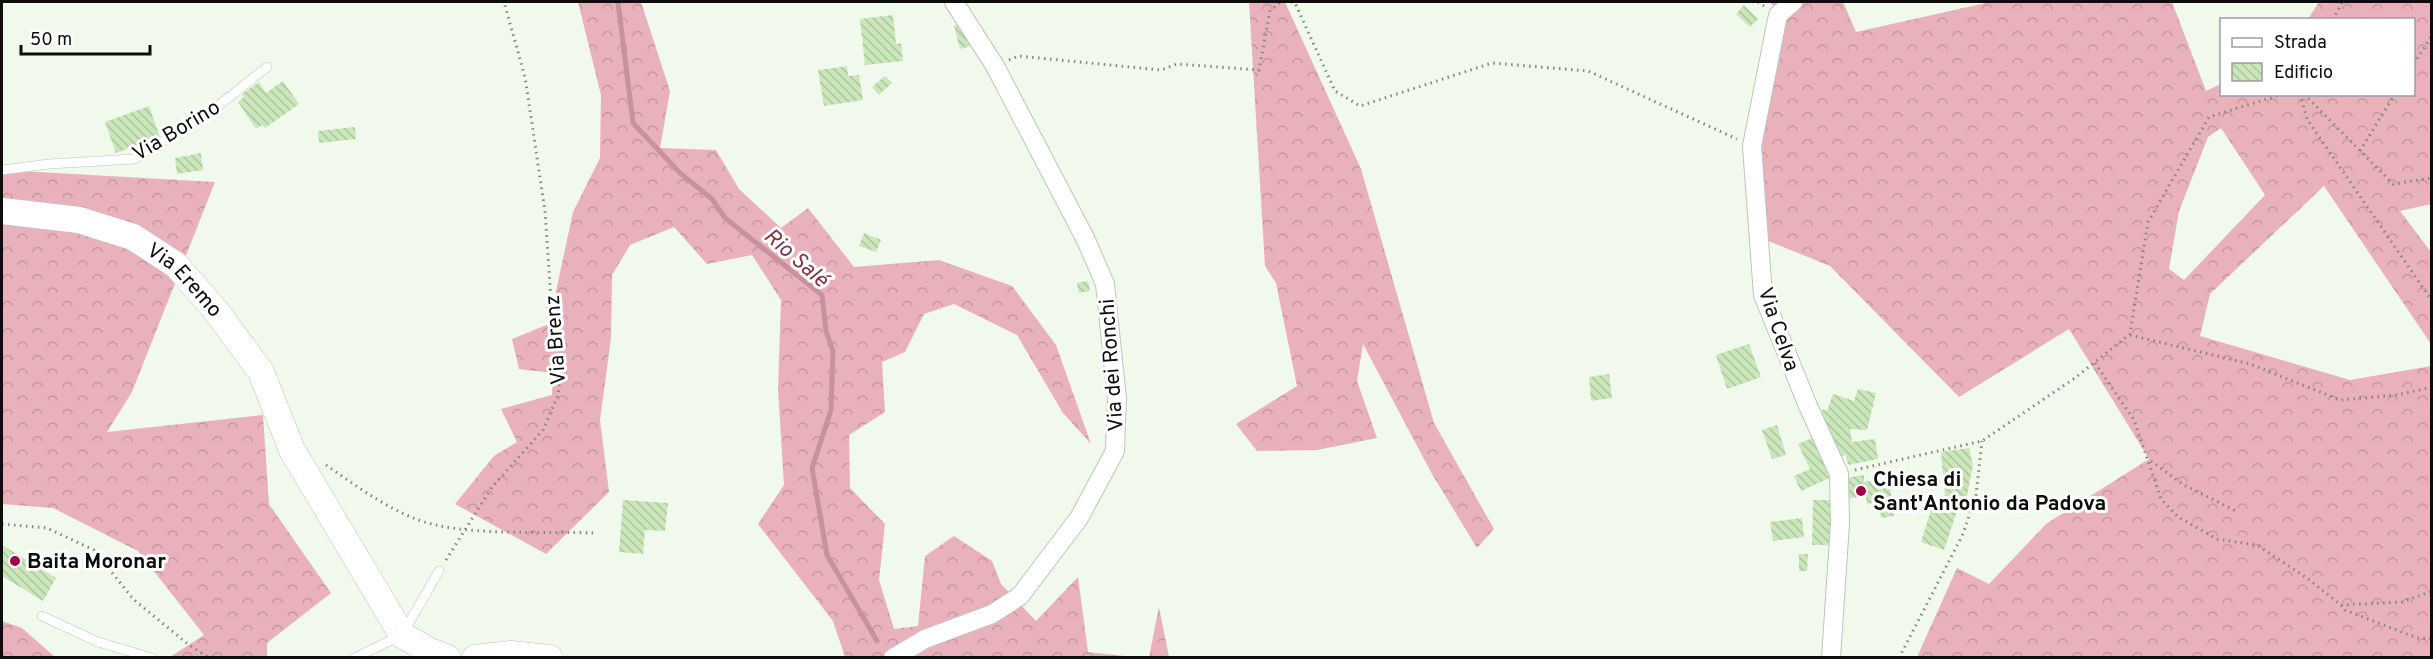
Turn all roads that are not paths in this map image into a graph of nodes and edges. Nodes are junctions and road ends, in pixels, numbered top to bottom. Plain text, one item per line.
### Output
1 (954, 2) edge
2 (1793, 2) edge
3 (267, 68) dead end
4 (2, 170) edge
5 (2, 211) edge
6 (439, 572) road end
7 (42, 616) dead end
8 (402, 635) junction
9 (152, 657) edge
10 (354, 657) edge
11 (448, 657) edge
12 (474, 657) edge
13 (550, 657) edge
14 (893, 657) edge
15 (1830, 657) edge

1 - 14 street, Via dei Ronchi
2 - 15 street, Via Celva
3 - 4 lane, Via Borino
5 - 8 street, Via Eremo
6 - 8 lane
7 - 9 lane
8 - 10 lane
8 - 11 street, Via Eremo
12 - 13 street

